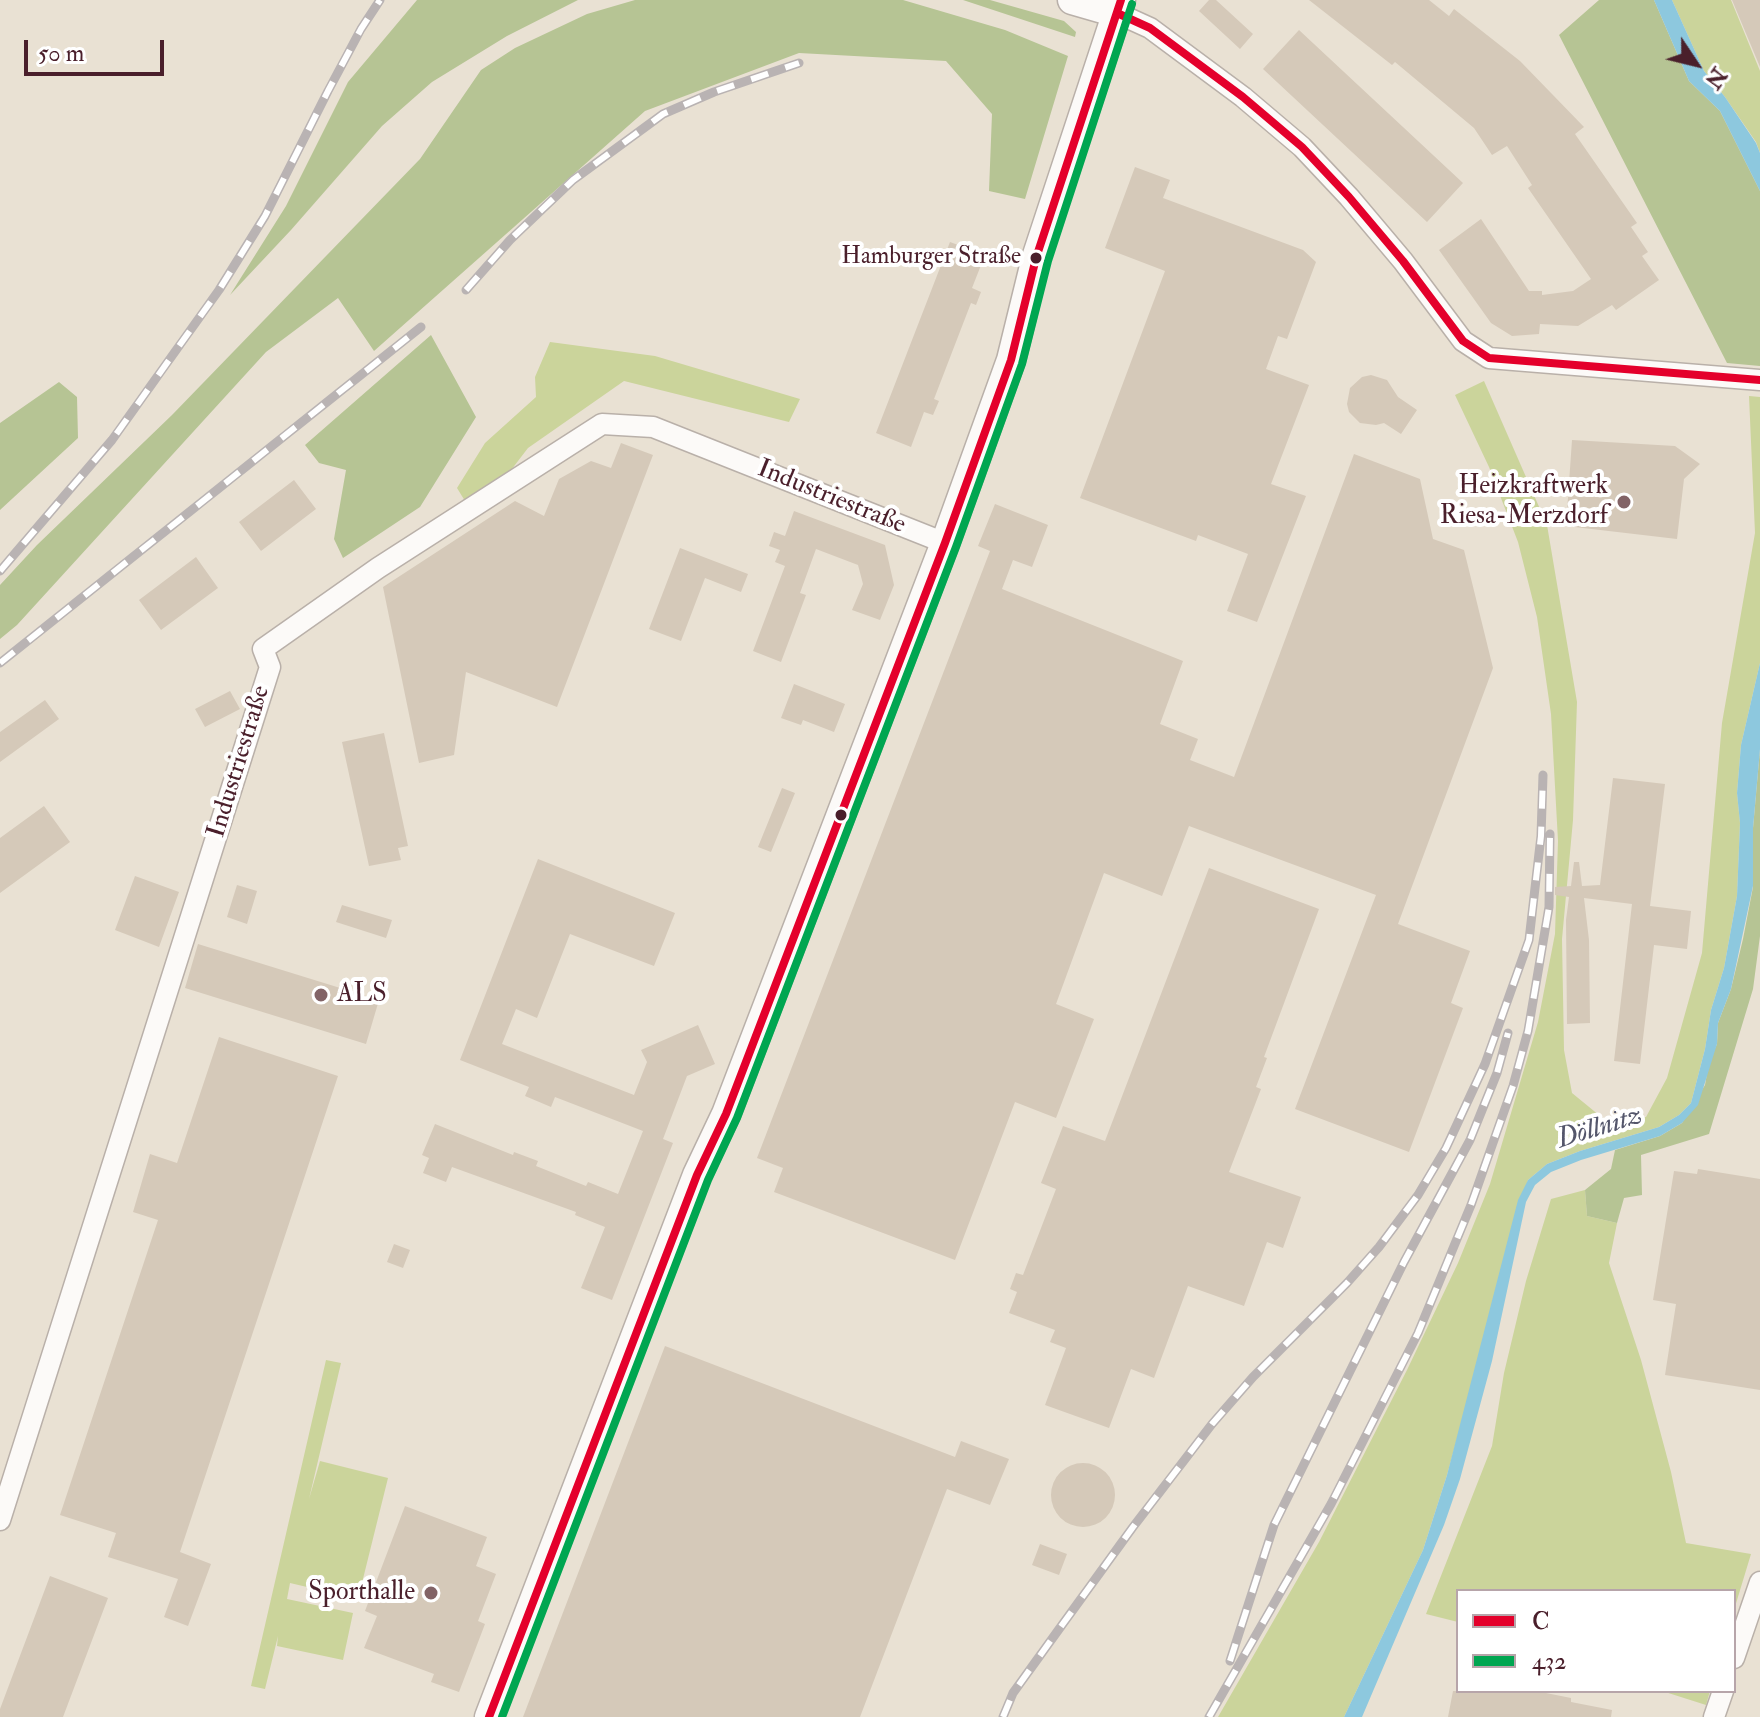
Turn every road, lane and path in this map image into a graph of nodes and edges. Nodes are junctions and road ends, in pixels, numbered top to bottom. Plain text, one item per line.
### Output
1 (1072, 0) edge
2 (1119, 6) edge
3 (1757, 380) edge
4 (945, 543) junction
5 (0, 1520) edge
6 (1760, 1582) edge
7 (1736, 1652) edge
8 (1722, 1693) edge
9 (489, 1717) edge
10 (1714, 1717) edge

1 - 2 main road
2 - 3 street
2 - 4 main road
4 - 5 street, Industriestraße
4 - 9 main road
6 - 7 street
8 - 10 street

